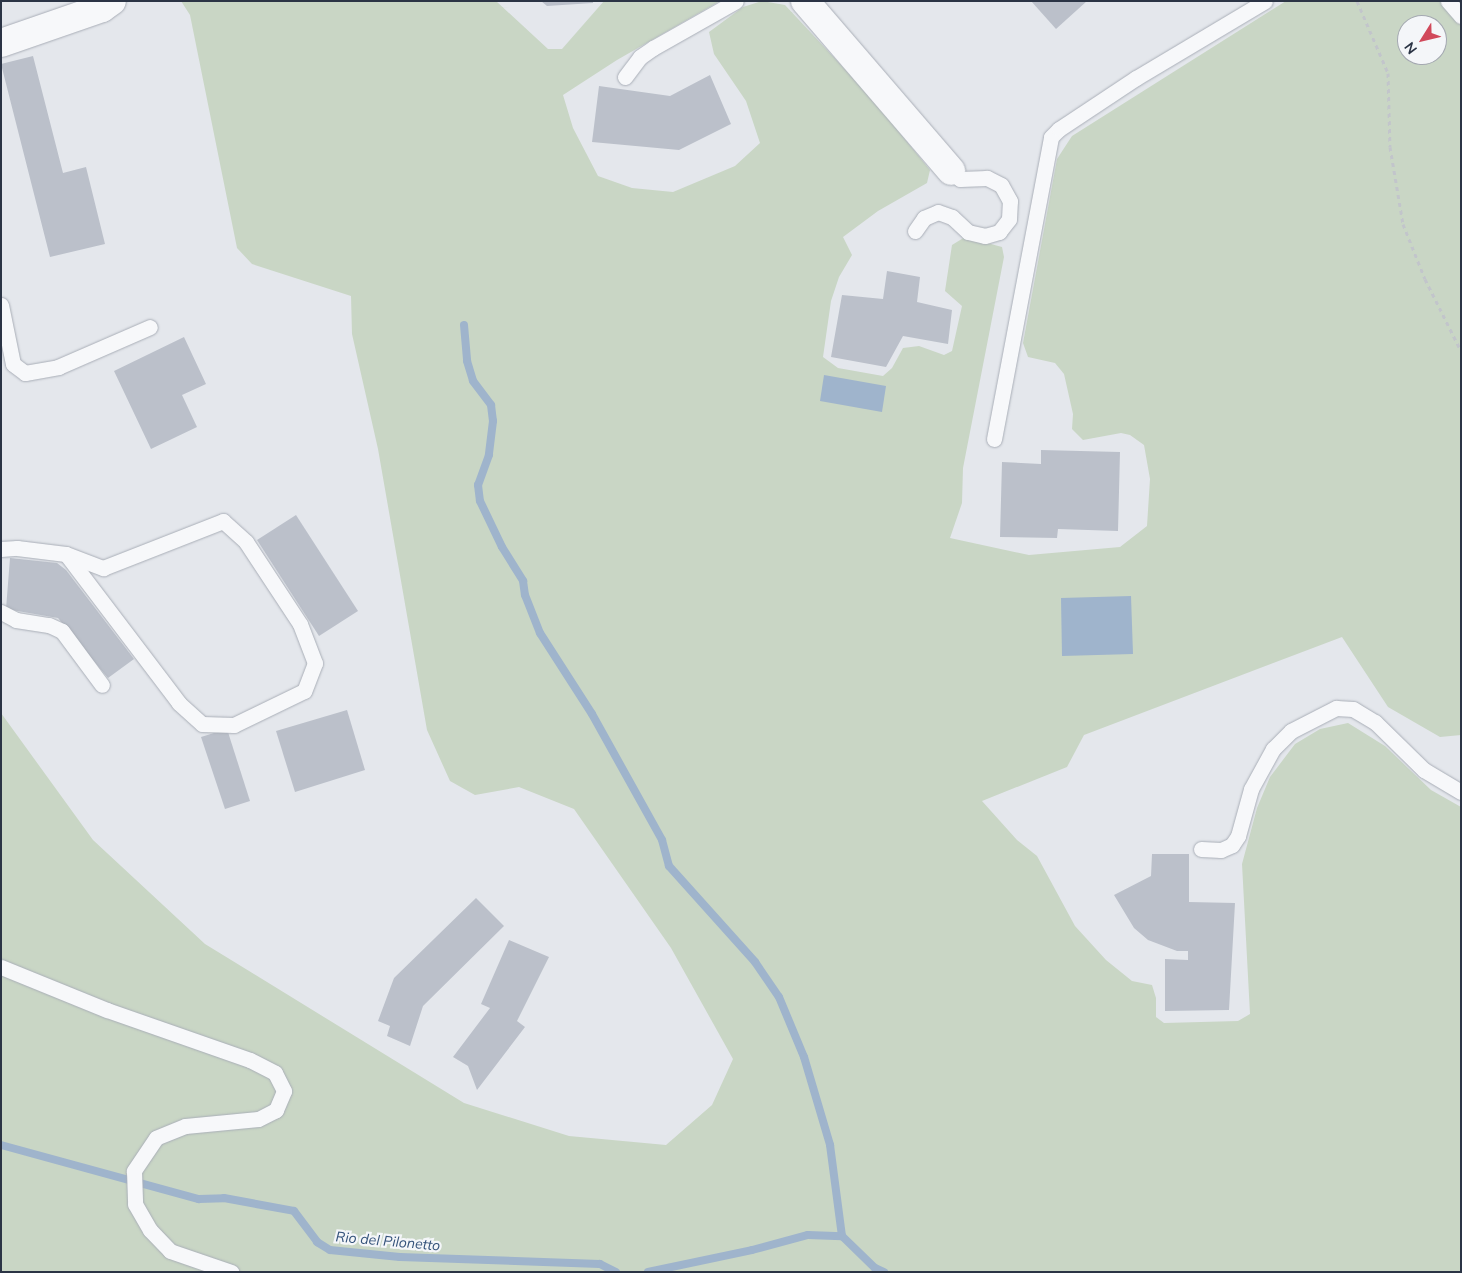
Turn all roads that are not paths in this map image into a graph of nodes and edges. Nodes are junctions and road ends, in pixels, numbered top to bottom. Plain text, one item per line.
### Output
1 (112, 1) edge
2 (736, 1) edge
3 (805, 1) edge
4 (1266, 1) edge
5 (1448, 1) edge
6 (1461, 16) edge
7 (1, 43) edge
8 (625, 77) dead end
9 (951, 171) joint
10 (915, 230) dead end
11 (1, 304) edge
12 (150, 327) dead end
13 (994, 439) dead end
14 (1, 549) edge
15 (66, 554) junction
16 (1, 612) edge
17 (102, 685) dead end
18 (1461, 792) edge
19 (1201, 849) dead end
20 (1, 967) edge
21 (231, 1272) edge

1 - 7 street
2 - 8 lane
3 - 9 street
4 - 13 lane
5 - 6 lane
9 - 10 lane
11 - 12 lane
14 - 15 lane
15 - 15 lane
16 - 17 lane
18 - 19 lane
20 - 21 lane

